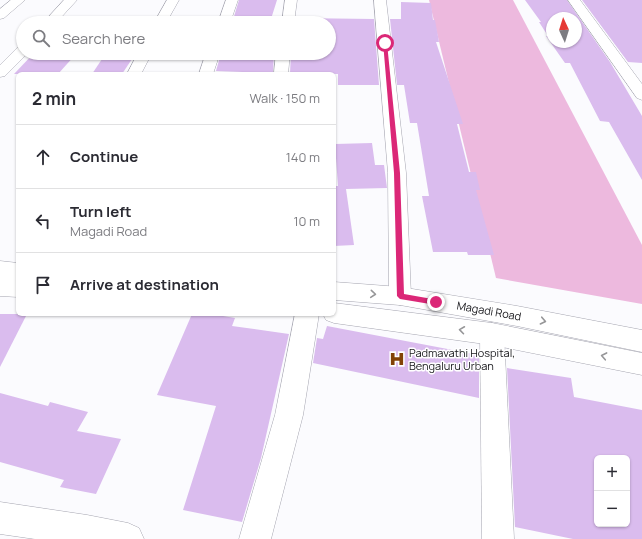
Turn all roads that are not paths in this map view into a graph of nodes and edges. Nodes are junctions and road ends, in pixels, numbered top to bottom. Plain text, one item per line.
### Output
1 (19, 0) edge
2 (71, 0) edge
3 (173, 0) edge
4 (232, 0) edge
5 (291, 0) edge
6 (380, 0) edge
7 (574, 0) edge
8 (0, 15) edge
9 (56, 16) edge
10 (164, 16) edge
11 (226, 16) edge
12 (289, 16) edge
13 (16, 57) edge
14 (141, 60) edge
15 (211, 60) edge
16 (282, 60) edge
17 (623, 69) junction
18 (642, 69) edge
19 (135, 72) edge
20 (207, 72) edge
21 (281, 72) edge
22 (0, 73) edge
23 (642, 94) edge
24 (0, 270) edge
25 (16, 272) edge
26 (0, 287) edge
27 (16, 288) edge
28 (336, 291) edge
29 (400, 296) junction
30 (336, 313) edge
31 (307, 316) edge
32 (492, 334) junction
33 (642, 341) edge
34 (642, 364) edge
35 (0, 518) edge
36 (85, 535) edge
37 (128, 539) edge
38 (255, 539) edge
39 (498, 539) edge

1 - 8 street
2 - 9 street
3 - 10 street
4 - 11 street
5 - 12 street
6 - 29 street
7 - 17 street
13 - 22 street
14 - 19 street
15 - 20 street
16 - 21 street
17 - 18 street
17 - 23 street
24 - 25 street
26 - 27 street
28 -> 29 street, Magadi Road
29 -> 33 street, Magadi Road
32 -> 30 street, Magadi Road
31 - 38 street
34 -> 32 street, Magadi Road
32 - 39 street
35 - 36 street
36 - 37 street

